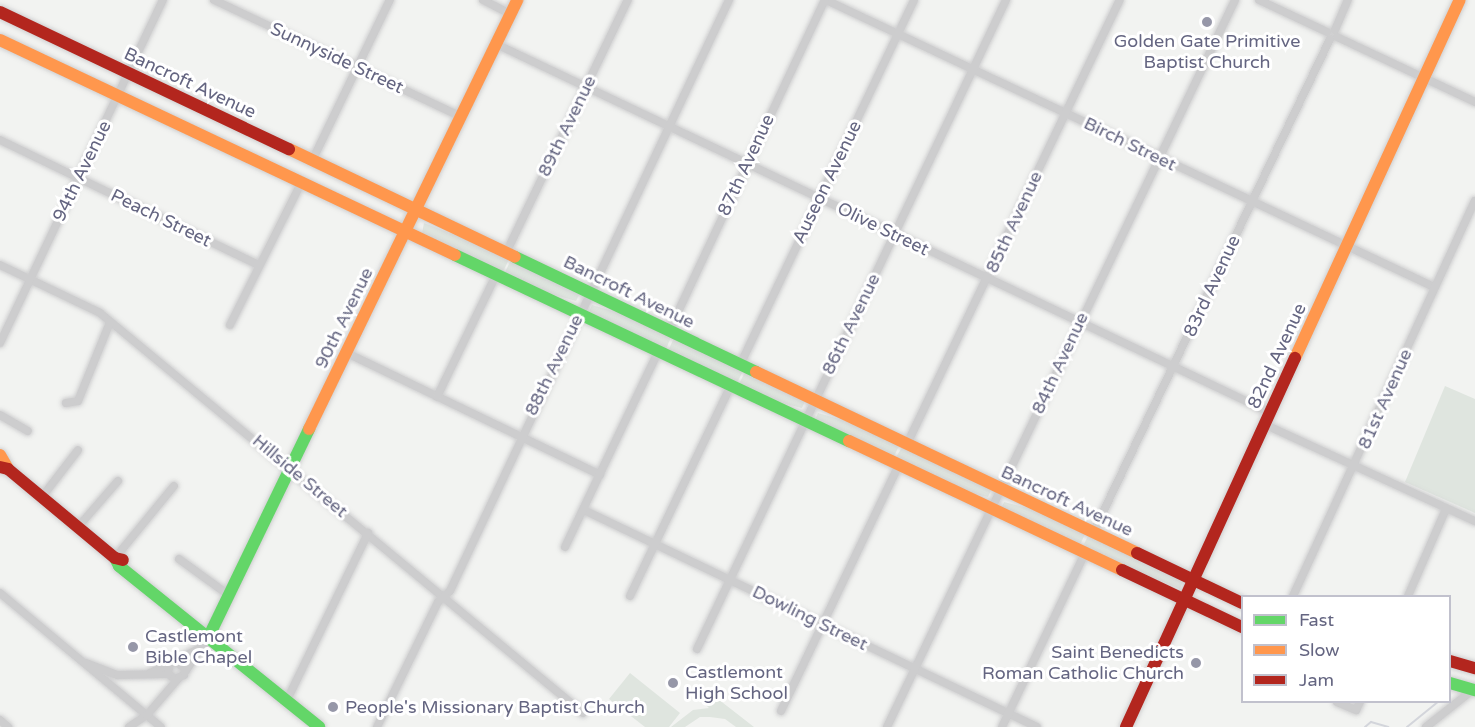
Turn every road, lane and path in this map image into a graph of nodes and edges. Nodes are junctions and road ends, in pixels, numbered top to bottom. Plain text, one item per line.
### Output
1 (163, 0) edge
2 (214, 0) edge
3 (390, 0) edge
4 (483, 0) edge
5 (517, 0) edge
6 (628, 0) edge
7 (729, 0) edge
8 (825, 0) edge
9 (914, 0) edge
10 (1006, 0) edge
11 (1120, 0) edge
12 (1235, 0) edge
13 (1259, 0) edge
14 (1348, 0) edge
15 (1460, 0) edge
16 (0, 12) edge
17 (511, 14) junction
18 (898, 34) junction
19 (1332, 35) junction
20 (0, 40) edge
21 (496, 44) junction
22 (357, 66) junction
23 (974, 69) junction
24 (129, 74) junction
25 (1424, 78) junction
26 (585, 88) junction
27 (119, 96) junction
28 (1475, 102) edge
29 (1065, 113) junction
30 (461, 117) junction
31 (667, 128) junction
32 (0, 140) edge
33 (1158, 158) junction
34 (312, 160) junction
35 (746, 165) junction
36 (78, 178) junction
37 (302, 181) junction
38 (819, 198) junction
39 (1475, 201) edge
40 (1251, 202) junction
41 (416, 210) junction
42 (406, 230) junction
43 (893, 236) junction
44 (1347, 246) junction
45 (506, 253) junction
46 (257, 264) junction
47 (0, 265) edge
48 (496, 273) junction
49 (987, 278) junction
50 (30, 279) junction
51 (1434, 287) junction
52 (589, 293) junction
53 (579, 312) junction
54 (110, 322) junction
55 (1079, 323) junction
56 (230, 325) dead end
57 (669, 331) junction
58 (0, 343) edge
59 (659, 350) junction
60 (347, 353) junction
61 (740, 365) junction
62 (1174, 369) junction
63 (731, 385) junction
64 (437, 397) junction
65 (814, 400) junction
66 (66, 403) dead end
67 (0, 414) edge
68 (1268, 419) junction
69 (805, 420) junction
70 (28, 430) dead end
71 (522, 438) junction
72 (907, 444) junction
73 (78, 450) dead end
74 (0, 455) edge
75 (899, 465) junction
76 (1355, 466) junction
77 (4, 468) edge
78 (291, 469) junction
79 (600, 475) junction
80 (118, 481) dead end
81 (174, 486) dead end
82 (1000, 489) junction
83 (42, 497) junction
84 (991, 508) junction
85 (1446, 509) junction
86 (584, 510) junction
87 (1475, 521) edge
88 (78, 527) junction
89 (1093, 533) junction
90 (368, 534) junction
91 (655, 544) junction
92 (565, 547) dead end
93 (1085, 553) junction
94 (115, 558) junction
95 (179, 559) dead end
96 (729, 580) junction
97 (1193, 580) junction
98 (0, 592) edge
99 (1294, 595) edge
100 (1409, 595) edge
101 (230, 596) junction
102 (630, 596) dead end
103 (444, 597) junction
104 (1184, 600) junction
105 (1241, 603) edge
106 (822, 624) junction
107 (1241, 627) edge
108 (209, 636) junction
109 (697, 648) dead end
110 (198, 649) junction
111 (173, 662) junction
112 (1451, 662) edge
113 (86, 663) junction
114 (915, 668) junction
115 (1475, 668) edge
116 (150, 673) junction
117 (168, 674) junction
118 (118, 675) junction
119 (182, 676) junction
120 (1451, 683) edge
121 (112, 686) junction
122 (1475, 689) edge
123 (287, 700) junction
124 (1342, 703) edge
125 (1358, 706) edge
126 (781, 711) dead end
127 (583, 713) dead end
128 (1008, 713) junction
129 (147, 715) junction
130 (0, 720) edge
131 (8, 727) edge
132 (129, 727) edge
133 (161, 727) edge
134 (319, 727) edge
135 (377, 727) edge
136 (887, 727) edge
137 (1002, 727) edge
138 (1037, 727) edge
139 (1126, 727) edge
140 (1425, 727) edge

1 - 24 street, 94th Avenue
2 - 22 street, Sunnyside Street
3 - 22 street
4 - 17 street
5 - 17 main road, 90th Avenue
6 - 26 street, 89th Avenue
7 - 31 street, 88th Avenue
8 - 18 street, Birch Street
8 - 35 street, 87th Avenue
9 - 18 street, Auseon Avenue
10 - 23 street, 86th Avenue
11 - 29 street, 85th Avenue
12 - 33 street, 84th Avenue
13 - 19 street
14 - 19 street, 83rd Avenue
15 - 25 main road, 82nd Avenue
16 - 24 main road, Bancroft Avenue
17 - 21 main road, 90th Avenue
18 - 23 street, Birch Street
18 - 38 street, Auseon Avenue
19 - 25 street
19 - 40 street, 83rd Avenue
20 - 27 main road
21 - 26 street, Olive Street
21 - 30 main road, 90th Avenue
22 - 30 street, Sunnyside Street
22 - 34 street
23 - 29 street, Birch Street
23 - 43 street, 86th Avenue
24 - 27 street, 94th Avenue
24 - 34 main road, Bancroft Avenue
25 - 28 street
25 - 44 main road, 82nd Avenue
26 - 31 street, Olive Street
26 - 45 street, 89th Avenue
27 - 36 street, 94th Avenue
27 - 37 main road
29 - 33 street, Birch Street
29 - 49 street, 85th Avenue
30 - 41 main road, 90th Avenue
31 - 35 street, Olive Street
31 - 52 street, 88th Avenue
32 - 36 street, Peach Street
33 - 40 street, Birch Street
33 - 55 street, 84th Avenue
34 - 41 main road, Bancroft Avenue
35 - 38 street, Olive Street
35 - 57 street, 87th Avenue
36 - 46 street, Peach Street
36 - 50 street, 94th Avenue
37 - 42 main road
37 - 46 street
38 - 43 street, Olive Street
38 - 61 street, Auseon Avenue
39 - 51 street, 81st Avenue
40 - 44 street, Birch Street
40 - 62 street, 83rd Avenue
41 - 42 main road, 90th Avenue
41 - 45 main road, Bancroft Avenue
42 - 48 main road
42 - 60 main road, 90th Avenue
43 - 49 street, Olive Street
43 - 65 street, 86th Avenue
44 - 51 street, Birch Street
44 - 68 main road, 82nd Avenue
45 - 52 main road, Bancroft Avenue
46 - 56 street
47 - 50 street, Hillside Street
48 - 53 main road
48 - 64 street
49 - 55 street, Olive Street
49 - 72 street, 85th Avenue
50 - 54 street, Hillside Street
50 - 58 street, 94th Avenue
51 - 76 street, 81st Avenue
52 - 53 street, 88th Avenue
52 - 57 main road, Bancroft Avenue
53 - 59 main road
53 - 71 street, 88th Avenue
54 - 66 street
54 - 78 street, Hillside Street
55 - 62 street, Olive Street
55 - 82 street, 84th Avenue
57 - 61 main road, Bancroft Avenue
59 - 63 main road
59 - 79 street
60 - 64 street
60 - 78 main road, 90th Avenue
61 - 65 main road, Bancroft Avenue
62 - 68 street, Olive Street
62 - 89 street, 83rd Avenue
63 - 69 main road
63 - 91 street
64 - 71 street
65 - 69 street, 86th Avenue
65 - 72 main road, Bancroft Avenue
67 - 70 street
68 - 76 street, Olive Street
68 - 97 main road, 82nd Avenue
69 - 75 main road
69 - 96 street, 86th Avenue
71 - 79 street
71 - 103 street, 88th Avenue
72 - 82 main road, Bancroft Avenue
73 - 83 street
74 - 77 main road
75 - 84 main road
75 - 106 street
76 - 85 street, Olive Street
76 - 99 street, 81st Avenue
77 - 83 main road
78 - 90 street, Hillside Street
78 - 101 main road, 90th Avenue
79 - 86 street
80 - 88 street
81 - 94 street
82 - 84 street, 84th Avenue
82 - 89 main road, Bancroft Avenue
83 - 88 main road
84 - 93 main road
84 - 114 street, 84th Avenue
85 - 87 street, Olive Street
85 - 100 street
86 - 91 street, Dowling Street
86 - 92 street
88 - 94 main road
89 - 97 main road, Bancroft Avenue
90 - 103 street, Hillside Street
90 - 123 street
91 - 96 street, Dowling Street
91 - 102 street
93 - 104 main road
93 - 128 street
94 - 108 main road
95 - 101 street
96 - 106 street, Dowling Street
96 - 109 street, 86th Avenue
97 - 104 main road, 82nd Avenue
97 - 105 main road, Bancroft Avenue
98 - 113 street
101 - 108 main road, 90th Avenue
103 - 127 street, Hillside Street
103 - 135 street, 88th Avenue
104 - 107 main road
104 - 139 main road, 82nd Avenue
106 - 114 street, Dowling Street
106 - 126 street
108 - 110 street, 90th Avenue
108 - 123 main road
110 - 111 street, 90th Avenue
110 - 119 street, 90th Avenue
111 - 116 street, 90th Avenue
111 - 117 street
111 - 119 street
112 - 115 main road
113 - 118 street
113 - 121 street
114 - 128 street, Dowling Street
114 - 136 street, 84th Avenue
116 - 117 street
116 - 118 street
117 - 119 street
118 - 121 street
119 - 129 street, 90th Avenue
120 - 122 main road
121 - 129 street
122 - 140 street
123 - 134 main road
124 - 125 street
128 - 137 street
128 - 138 street, Dowling Street
129 - 132 street, 90th Avenue
129 - 133 street
130 - 131 street

